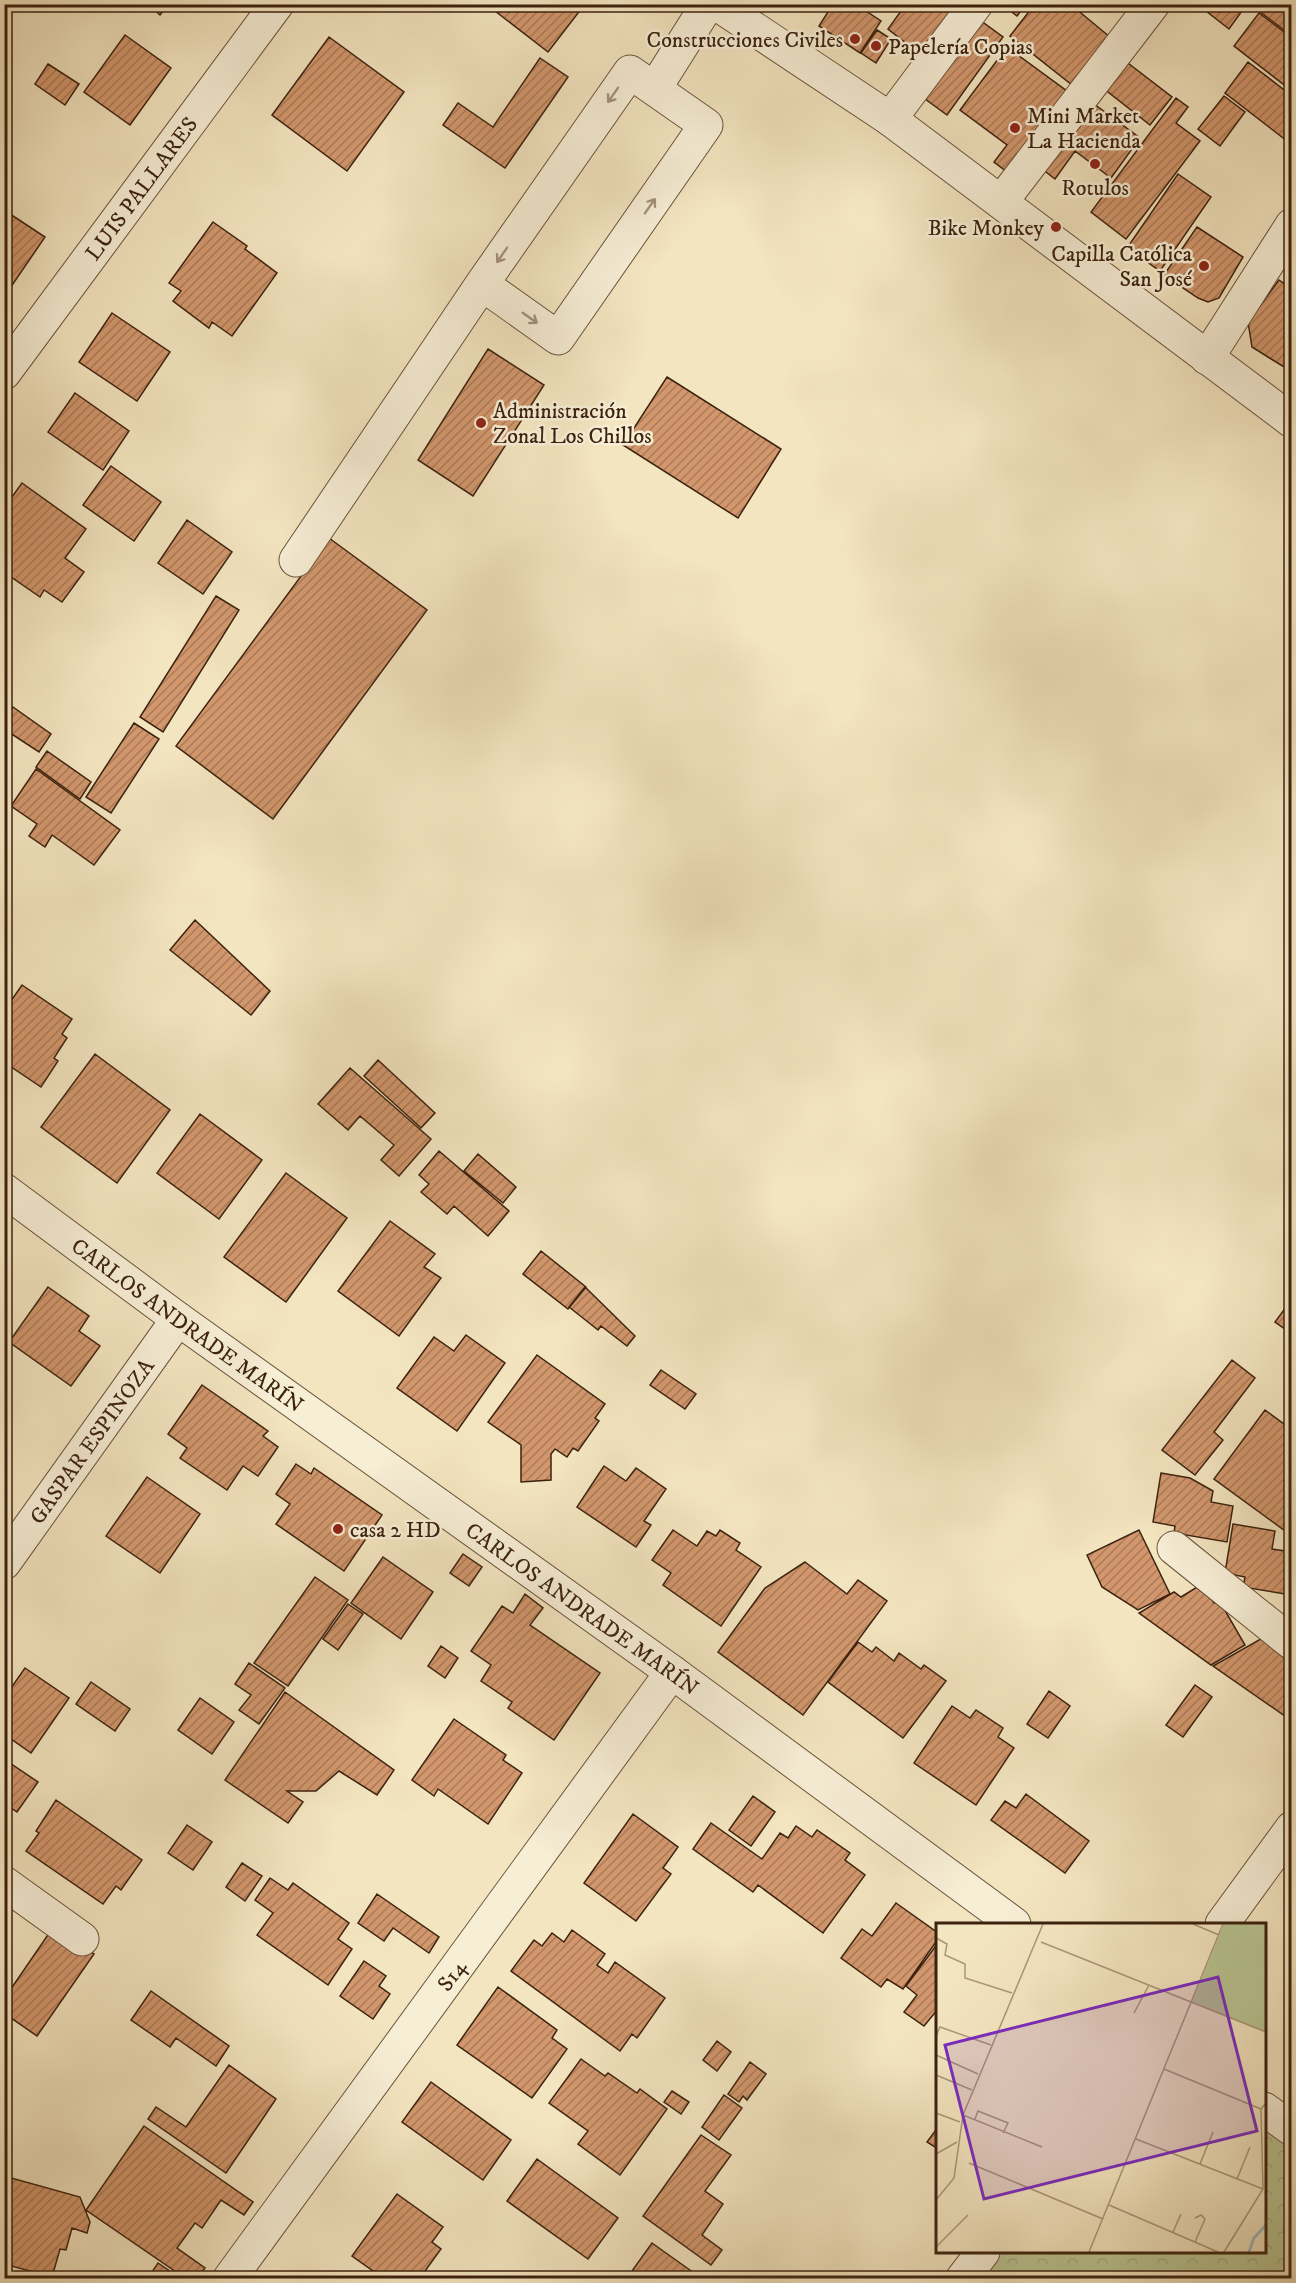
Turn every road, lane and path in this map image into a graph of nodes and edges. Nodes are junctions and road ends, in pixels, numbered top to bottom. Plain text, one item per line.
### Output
1 (277, 4) edge
2 (708, 4) edge
3 (717, 4) edge
4 (975, 4) edge
5 (1153, 4) edge
6 (655, 88) junction
7 (890, 119) junction
8 (1001, 202) junction
9 (1292, 225) edge
10 (482, 284) junction
11 (1207, 358) junction
12 (4, 373) edge
13 (1292, 421) edge
14 (296, 560) dead end
15 (4, 1190) edge
16 (178, 1319) junction
17 (1174, 1548) dead end
18 (4, 1563) edge
19 (1292, 1643) edge
20 (672, 1672) junction
21 (1292, 1828) edge
22 (4, 1882) edge
23 (1013, 1923) edge
24 (1223, 1923) edge
25 (82, 1939) dead end
26 (1266, 2110) edge
27 (1292, 2129) edge
28 (982, 2253) edge
29 (230, 2278) edge
30 (963, 2278) edge

1 - 12 street, LUIS PALLARES
2 - 6 street
3 - 7 street
4 - 7 street
5 - 8 street
6 -> 10 street
10 -> 6 street
7 - 8 street
8 - 11 street
9 - 11 street
10 - 14 street
11 - 13 street
15 - 16 street, CARLOS ANDRADE MARÍN
16 - 18 street, GASPAR ESPINOZA
16 - 20 street, CARLOS ANDRADE MARÍN
17 - 19 street
20 - 23 street, CARLOS ANDRADE MARÍN
20 - 29 street, S14
21 - 24 street
22 - 25 street
26 - 27 street
28 - 30 street

